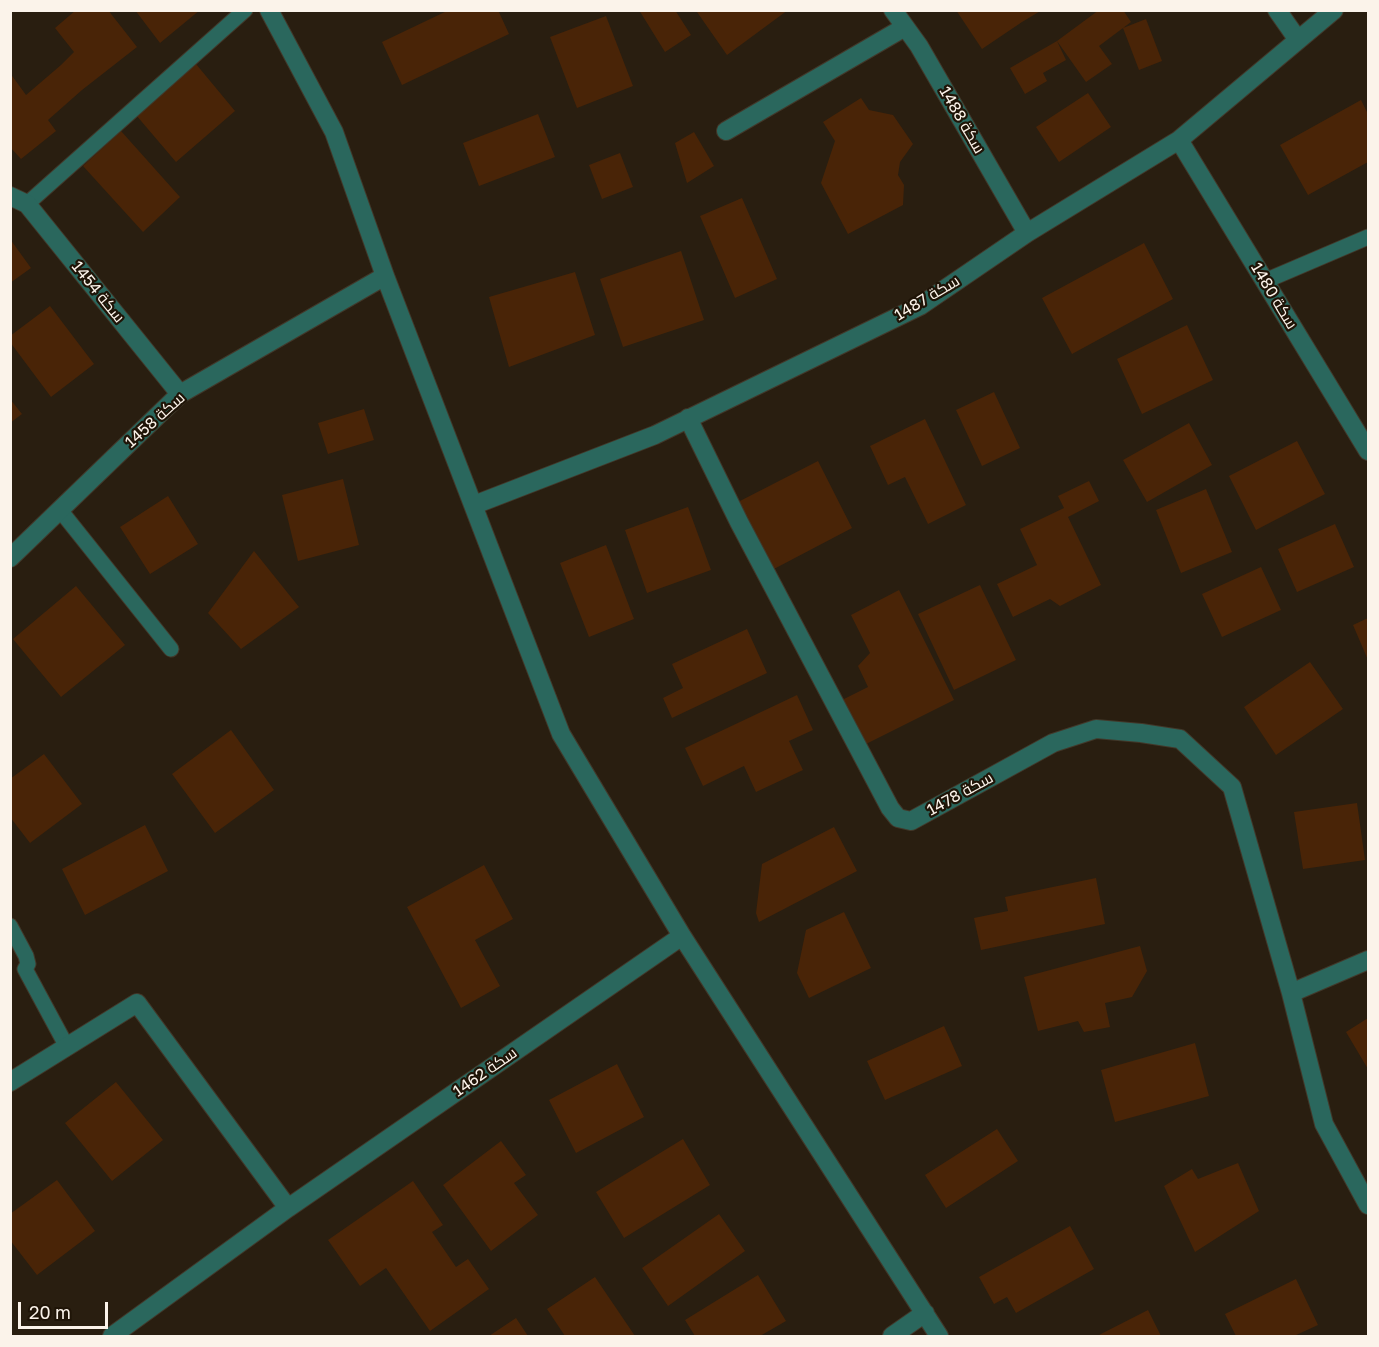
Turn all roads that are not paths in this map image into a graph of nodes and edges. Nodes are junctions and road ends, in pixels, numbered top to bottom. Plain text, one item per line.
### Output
1 (245, 10) edge
2 (269, 10) edge
3 (893, 10) edge
4 (1277, 10) edge
5 (1334, 10) edge
6 (905, 27) junction
7 (1298, 40) junction
8 (726, 131) dead end
9 (1179, 140) junction
10 (19, 200) edge
11 (1027, 233) junction
12 (1368, 237) edge
13 (385, 276) junction
14 (1265, 281) junction
15 (180, 394) junction
16 (688, 418) junction
17 (1368, 452) edge
18 (474, 505) junction
19 (60, 510) junction
20 (10, 558) edge
21 (171, 649) dead end
22 (10, 926) edge
23 (682, 936) junction
24 (1368, 960) edge
25 (1291, 993) junction
26 (67, 1047) junction
27 (10, 1082) edge
28 (1368, 1205) edge
29 (288, 1208) junction
30 (925, 1312) junction
31 (112, 1336) edge
32 (892, 1336) edge
33 (939, 1336) edge

1 - 10 lane
2 - 13 street
3 - 6 street, سكة 1488
4 - 7 street
5 - 7 street, سكة 1487
6 - 8 street
6 - 11 street, سكة 1488
7 - 9 street, سكة 1487
9 - 11 street, سكة 1487
9 - 14 street, سكة 1480
10 - 15 street, سكة 1454
11 - 16 street, سكة 1487
12 - 14 lane
13 - 15 street, سكة 1458
13 - 18 street
14 - 17 street, سكة 1480
15 - 19 street, سكة 1458
16 - 18 street, سكة 1487
16 - 25 street, سكة 1478
18 - 23 street
19 - 20 street, سكة 1458
19 - 21 lane
22 - 26 lane
23 - 29 street, سكة 1462
23 - 30 street
24 - 25 street
25 - 28 street, سكة 1478
26 - 27 street
26 - 29 street
29 - 31 street, سكة 1462
30 - 32 street
30 - 33 street

